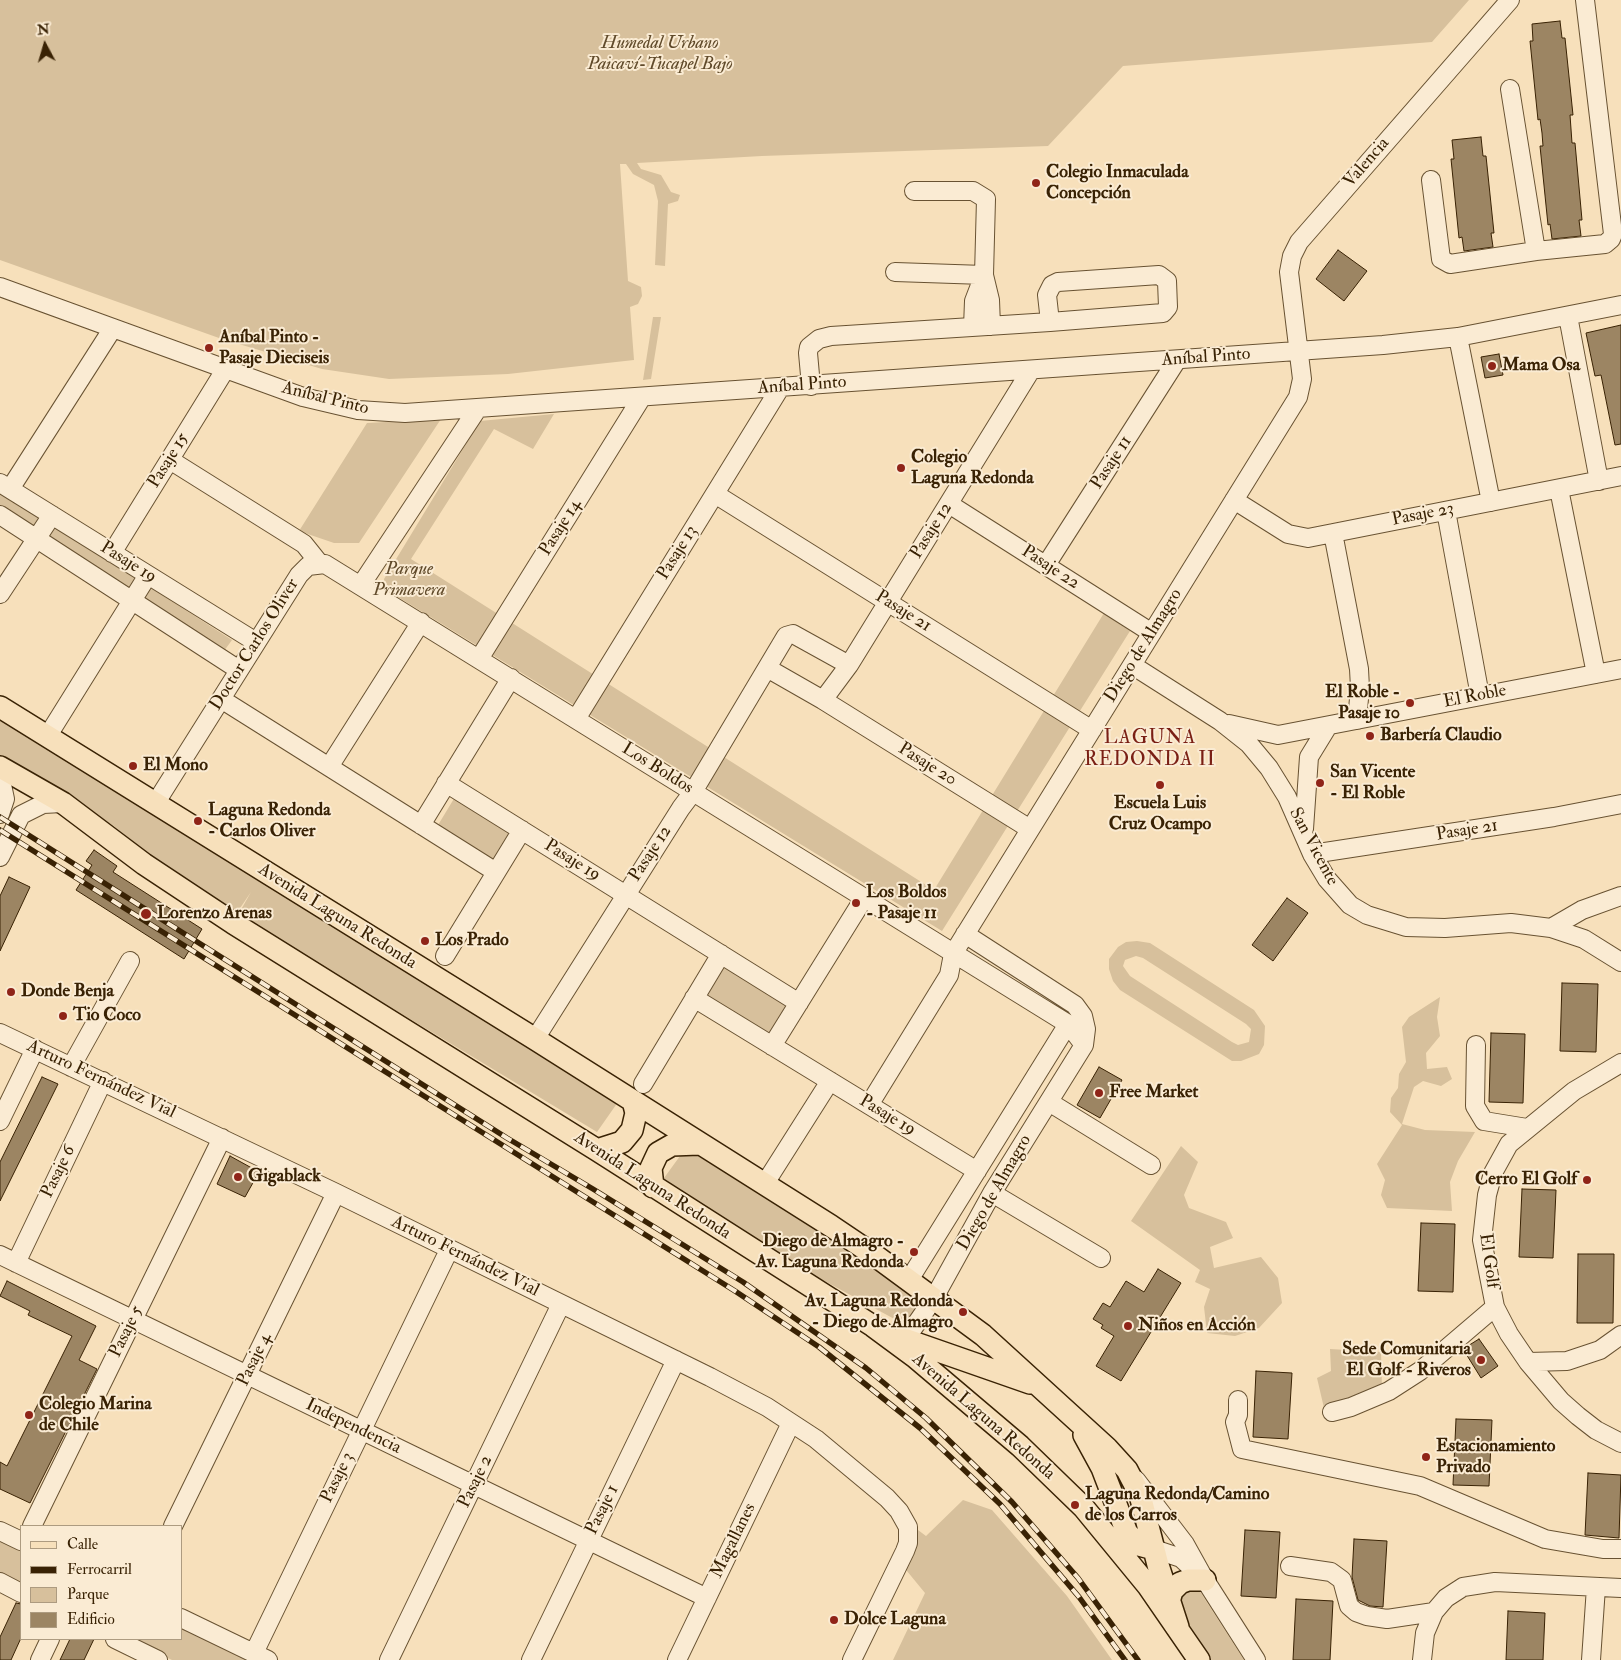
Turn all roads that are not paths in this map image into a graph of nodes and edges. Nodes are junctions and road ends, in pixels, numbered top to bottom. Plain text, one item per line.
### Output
1 (1510, 0) edge
2 (1585, 0) edge
3 (1510, 89) dead end
4 (1431, 180) dead end
5 (914, 191) dead end
6 (1536, 251) junction
7 (895, 272) dead end
8 (984, 275) junction
9 (0, 287) edge
10 (1621, 305) edge
11 (1568, 316) junction
12 (1050, 322) junction
13 (982, 326) junction
14 (113, 328) junction
15 (1458, 337) junction
16 (1298, 352) junction
17 (1177, 360) junction
18 (226, 370) junction
19 (1031, 370) junction
20 (816, 385) junction
21 (780, 388) junction
22 (642, 397) junction
23 (478, 408) junction
24 (170, 460) junction
25 (1621, 476) edge
26 (1599, 481) junction
27 (5, 486) edge
28 (1559, 488) junction
29 (715, 494) junction
30 (1234, 500) junction
31 (1491, 502) junction
32 (949, 504) junction
33 (1446, 511) junction
34 (52, 515) junction
35 (0, 516) edge
36 (1333, 533) junction
37 (35, 538) junction
38 (112, 553) junction
39 (320, 564) junction
40 (1046, 565) junction
41 (148, 575) junction
42 (361, 585) junction
43 (0, 594) edge
44 (131, 599) junction
45 (888, 602) junction
46 (421, 622) junction
47 (1152, 633) junction
48 (256, 642) junction
49 (479, 659) junction
50 (849, 665) junction
51 (1132, 665) junction
52 (767, 668) junction
53 (239, 670) junction
54 (1596, 674) junction
55 (1620, 674) edge
56 (510, 678) junction
57 (1480, 696) junction
58 (221, 699) junction
59 (823, 700) junction
60 (0, 707) edge
61 (576, 719) junction
62 (1357, 720) junction
63 (1220, 721) junction
64 (1328, 726) junction
65 (1092, 730) junction
66 (46, 737) junction
67 (0, 767) edge
68 (329, 767) junction
69 (0, 776) edge
70 (446, 783) junction
71 (693, 792) junction
72 (63, 804) junction
73 (155, 804) junction
74 (1621, 804) edge
75 (0, 814) edge
76 (421, 825) junction
77 (1030, 829) junction
78 (522, 830) junction
79 (1304, 835) junction
80 (1312, 854) junction
81 (0, 857) edge
82 (496, 872) junction
83 (625, 894) junction
84 (1621, 896) edge
85 (864, 898) junction
86 (1551, 928) junction
87 (965, 934) junction
88 (721, 954) junction
89 (953, 954) junction
90 (445, 956) dead end
91 (130, 961) dead end
92 (1621, 962) edge
93 (694, 998) junction
94 (799, 1002) junction
95 (1068, 1024) junction
96 (0, 1033) edge
97 (535, 1039) junction
98 (1476, 1045) dead end
99 (772, 1046) junction
100 (1084, 1046) junction
101 (35, 1049) junction
102 (1621, 1063) edge
103 (71, 1067) junction
104 (103, 1081) junction
105 (830, 1081) junction
106 (638, 1092) junction
107 (1049, 1102) junction
108 (869, 1105) junction
109 (0, 1121) edge
110 (1527, 1128) junction
111 (222, 1138) junction
112 (699, 1144) junction
113 (597, 1150) junction
114 (1151, 1165) dead end
115 (977, 1171) junction
116 (764, 1185) junction
117 (652, 1187) junction
118 (336, 1193) junction
119 (992, 1193) junction
120 (449, 1250) junction
121 (1101, 1258) dead end
122 (5, 1261) edge
123 (909, 1280) junction
124 (934, 1298) junction
125 (561, 1304) junction
126 (1495, 1307) junction
127 (134, 1320) junction
128 (873, 1326) junction
129 (1621, 1335) edge
130 (905, 1340) junction
131 (676, 1360) junction
132 (1528, 1362) junction
133 (247, 1375) junction
134 (1043, 1390) junction
135 (1238, 1400) dead end
136 (1332, 1412) dead end
137 (1072, 1417) junction
138 (791, 1422) junction
139 (362, 1431) junction
140 (1621, 1443) edge
141 (1127, 1470) junction
142 (474, 1486) junction
143 (32, 1525) edge
144 (173, 1525) edge
145 (0, 1531) edge
146 (20, 1541) edge
147 (588, 1541) junction
148 (1154, 1549) junction
149 (1621, 1549) edge
150 (1290, 1566) dead end
151 (1205, 1580) junction
152 (0, 1582) edge
153 (1596, 1587) junction
154 (1621, 1588) edge
155 (20, 1592) edge
156 (707, 1598) junction
157 (1169, 1602) junction
158 (1434, 1612) junction
159 (182, 1618) edge
160 (1178, 1627) junction
161 (50, 1640) edge
162 (120, 1640) edge
163 (261, 1657) edge
164 (40, 1660) edge
165 (158, 1660) edge
166 (389, 1660) edge
167 (531, 1660) edge
168 (677, 1660) edge
169 (852, 1660) edge
170 (1199, 1660) edge
171 (1256, 1660) edge
172 (1422, 1660) edge
173 (1590, 1660) edge

1 - 16 street, Valencia
2 - 6 street
3 - 6 street
4 - 6 street
5 - 8 street
7 - 8 street
8 - 13 street
9 - 14 street, Aníbal Pinto
10 - 11 street, Aníbal Pinto
11 - 15 street, Aníbal Pinto
11 - 26 street
12 - 12 street
12 - 13 street
13 - 20 street
14 - 18 street, Aníbal Pinto
14 - 27 street
15 - 16 street, Aníbal Pinto
15 - 31 street
16 - 17 street, Aníbal Pinto
16 - 30 street, Diego de Almagro
17 - 19 street, Aníbal Pinto
17 - 40 street, Pasaje 11
18 - 23 street, Aníbal Pinto
18 - 24 street, Pasaje 15
19 - 20 street, Aníbal Pinto
19 - 32 street, Pasaje 12
20 - 21 street, Aníbal Pinto
21 - 22 street, Aníbal Pinto
21 - 29 street, Pasaje 13
22 - 23 street, Aníbal Pinto
22 - 49 street, Pasaje 14
23 - 42 street
24 - 38 street, Pasaje 15
24 - 39 street
25 - 26 street, Pasaje 23
26 - 28 street, Pasaje 23
27 - 34 street, Pasaje 19
28 - 31 street, Pasaje 23
28 - 54 street
29 - 45 street, Pasaje 21
29 - 61 street, Pasaje 13
30 - 36 street, Pasaje 23
30 - 47 street, Diego de Almagro
31 - 33 street, Pasaje 23
32 - 40 street, Pasaje 22
32 - 45 street, Pasaje 12
33 - 36 street, Pasaje 23
33 - 57 street
34 - 37 street
34 - 38 street, Pasaje 19
35 - 37 street, Pasaje 19
36 - 62 street
37 - 43 street
37 - 44 street, Pasaje 19
38 - 41 street, Pasaje 19
39 - 42 street
39 - 48 street, Doctor Carlos Oliver
40 - 47 street, Pasaje 22
41 - 44 street
41 - 48 street, Pasaje 19
42 - 46 street, Los Boldos
44 - 53 street, Pasaje 19
44 - 66 street
45 - 50 street, Pasaje 12
45 - 65 street, Pasaje 21
46 - 49 street, Los Boldos
46 - 68 street
47 - 51 street, Diego de Almagro
48 - 53 street, Doctor Carlos Oliver
49 - 56 street, Los Boldos
50 - 52 street, Pasaje 12
50 - 59 street, Pasaje 12
51 - 63 street, San Vicente
51 - 65 street, Diego de Almagro
52 - 59 street
52 - 71 street, Pasaje 12
53 - 58 street, Doctor Carlos Oliver
54 - 55 street, El Roble
54 - 57 street, El Roble
56 - 61 street, Los Boldos
56 - 70 street
57 - 62 street, El Roble
58 - 68 street
58 - 73 street, Doctor Carlos Oliver
59 - 77 street, Pasaje 20
60 - 66 main road, Avenida Laguna Redonda
61 - 71 street, Los Boldos
62 - 64 street, El Roble
63 - 64 street, El Roble
63 - 79 street, San Vicente
64 - 79 street
65 - 77 street, Diego de Almagro
66 - 73 main road, Avenida Laguna Redonda
67 - 72 main road, Avenida Laguna Redonda
68 - 76 street
69 - 75 street
70 - 76 street
70 - 78 street, Pasaje 19
71 - 83 street, Pasaje 12
71 - 85 street, Los Boldos
72 - 81 street
72 - 113 main road, Avenida Laguna Redonda
73 - 97 main road, Avenida Laguna Redonda
74 - 80 street, Pasaje 21
76 - 82 street
77 - 87 street, Diego de Almagro
78 - 82 street
78 - 83 street, Pasaje 19
79 - 80 street, San Vicente
80 - 86 street, San Vicente
82 - 90 street
83 - 88 street, Pasaje 19
83 - 97 street, Pasaje 12
84 - 86 street
85 - 89 street, Los Boldos
85 - 94 street
86 - 92 street, San Vicente
87 - 89 street, Diego de Almagro
87 - 100 street
88 - 93 street
88 - 94 street, Pasaje 19
89 - 95 street
89 - 108 street, Diego de Almagro
91 - 103 street
93 - 99 street, Pasaje 19
93 - 106 street
94 - 99 street
95 - 100 street
95 - 115 street, Diego de Almagro
96 - 101 street, Arturo Fernández Vial
97 - 106 main road, Avenida Laguna Redonda
98 - 110 street
99 - 105 street, Pasaje 19
100 - 107 street, Diego de Almagro
101 - 103 street, Arturo Fernández Vial
101 - 109 street
102 - 110 street, El Golf
103 - 104 street, Arturo Fernández Vial
104 - 111 street, Arturo Fernández Vial
104 - 122 street, Pasaje 6
105 - 108 street, Pasaje 19
105 - 116 street
106 - 112 main road, Avenida Laguna Redonda
106 - 113 main road
107 - 114 street
107 - 119 street, Diego de Almagro
108 - 115 street, Pasaje 19
110 - 126 street, El Golf
111 - 118 street, Arturo Fernández Vial
111 - 127 street, Pasaje 5
112 - 116 main road, Avenida Laguna Redonda
112 - 117 main road
113 - 117 main road, Avenida Laguna Redonda
115 - 123 street, Diego de Almagro
116 - 123 main road, Avenida Laguna Redonda
117 - 128 main road, Avenida Laguna Redonda
118 - 120 street, Arturo Fernández Vial
118 - 133 street, Pasaje 4
119 - 121 street
119 - 124 street, Diego de Almagro
120 - 125 street, Arturo Fernández Vial
120 - 139 street, Pasaje 3
122 - 127 street, Independencia
123 - 124 main road, Avenida Laguna Redonda
124 - 130 street, Diego de Almagro
124 - 134 main road, Avenida Laguna Redonda
125 - 131 street, Arturo Fernández Vial
125 - 142 street, Pasaje 2
126 - 132 street, El Golf
126 - 136 street
127 - 133 street, Independencia
127 - 143 street, Pasaje 5
128 - 130 main road
128 - 160 main road, Avenida Laguna Redonda
129 - 132 street
130 - 134 main road
131 - 138 street, Arturo Fernández Vial
131 - 147 street, Pasaje 1
132 - 140 street, El Golf
133 - 139 street, Independencia
133 - 144 street, Pasaje 4
134 - 137 main road, Avenida Laguna Redonda
135 - 149 street
137 - 141 main road, Avenida Laguna Redonda
137 - 148 main road
138 - 156 street, Magallanes
138 - 169 street, Arturo Fernández Vial
139 - 142 street, Independencia
139 - 163 street, Pasaje 3
141 - 148 main road, Avenida Laguna Redonda
141 - 151 street, Avenida Laguna Redonda
142 - 147 street, Independencia
142 - 166 street, Pasaje 2
145 - 146 street
147 - 156 street, Independencia
147 - 167 street, Pasaje 1
148 - 151 street, Avenida Laguna Redonda
148 - 157 main road, Avenida Laguna Redonda
150 - 158 street
151 - 157 main road
151 - 171 street, Avenida Laguna Redonda
152 - 155 street
153 - 154 street
153 - 158 street
153 - 173 street
156 - 168 street, Magallanes
157 - 160 main road, Avenida Laguna Redonda
158 - 172 street
159 - 163 street
160 - 170 main road
161 - 164 street
162 - 165 street

